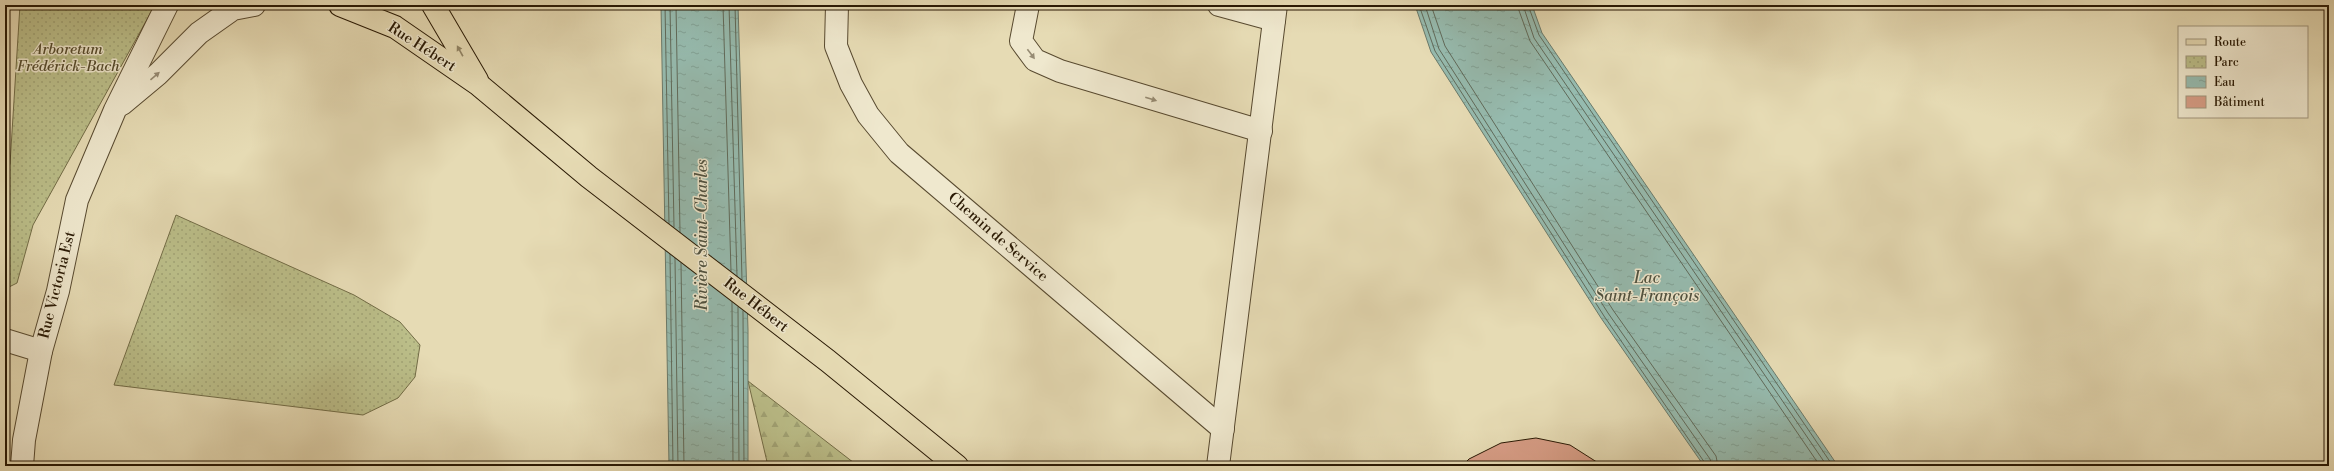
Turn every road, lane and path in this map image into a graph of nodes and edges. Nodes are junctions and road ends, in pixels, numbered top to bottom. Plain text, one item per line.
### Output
1 (167, 5) edge
2 (254, 5) edge
3 (340, 5) edge
4 (433, 5) edge
5 (837, 5) edge
6 (1028, 5) edge
7 (1219, 5) edge
8 (1275, 12) edge
9 (479, 85) junction
10 (115, 110) junction
11 (1261, 132) junction
12 (5, 340) edge
13 (41, 351) junction
14 (1223, 429) junction
15 (22, 466) edge
16 (957, 466) edge
17 (1218, 466) edge

1 - 10 street, Rue Victoria Est
10 -> 2 street, Rue Victoria Est
3 - 9 main road, Rue Hébert
9 -> 4 main road, Rue Hébert
5 - 14 street, Chemin de Service
6 -> 11 street
7 - 8 street
8 - 11 street
9 - 16 main road, Rue Hébert
10 - 13 street, Rue Victoria Est
11 - 14 street
12 - 13 street
13 - 15 street, Rue Victoria Est
14 - 17 street

